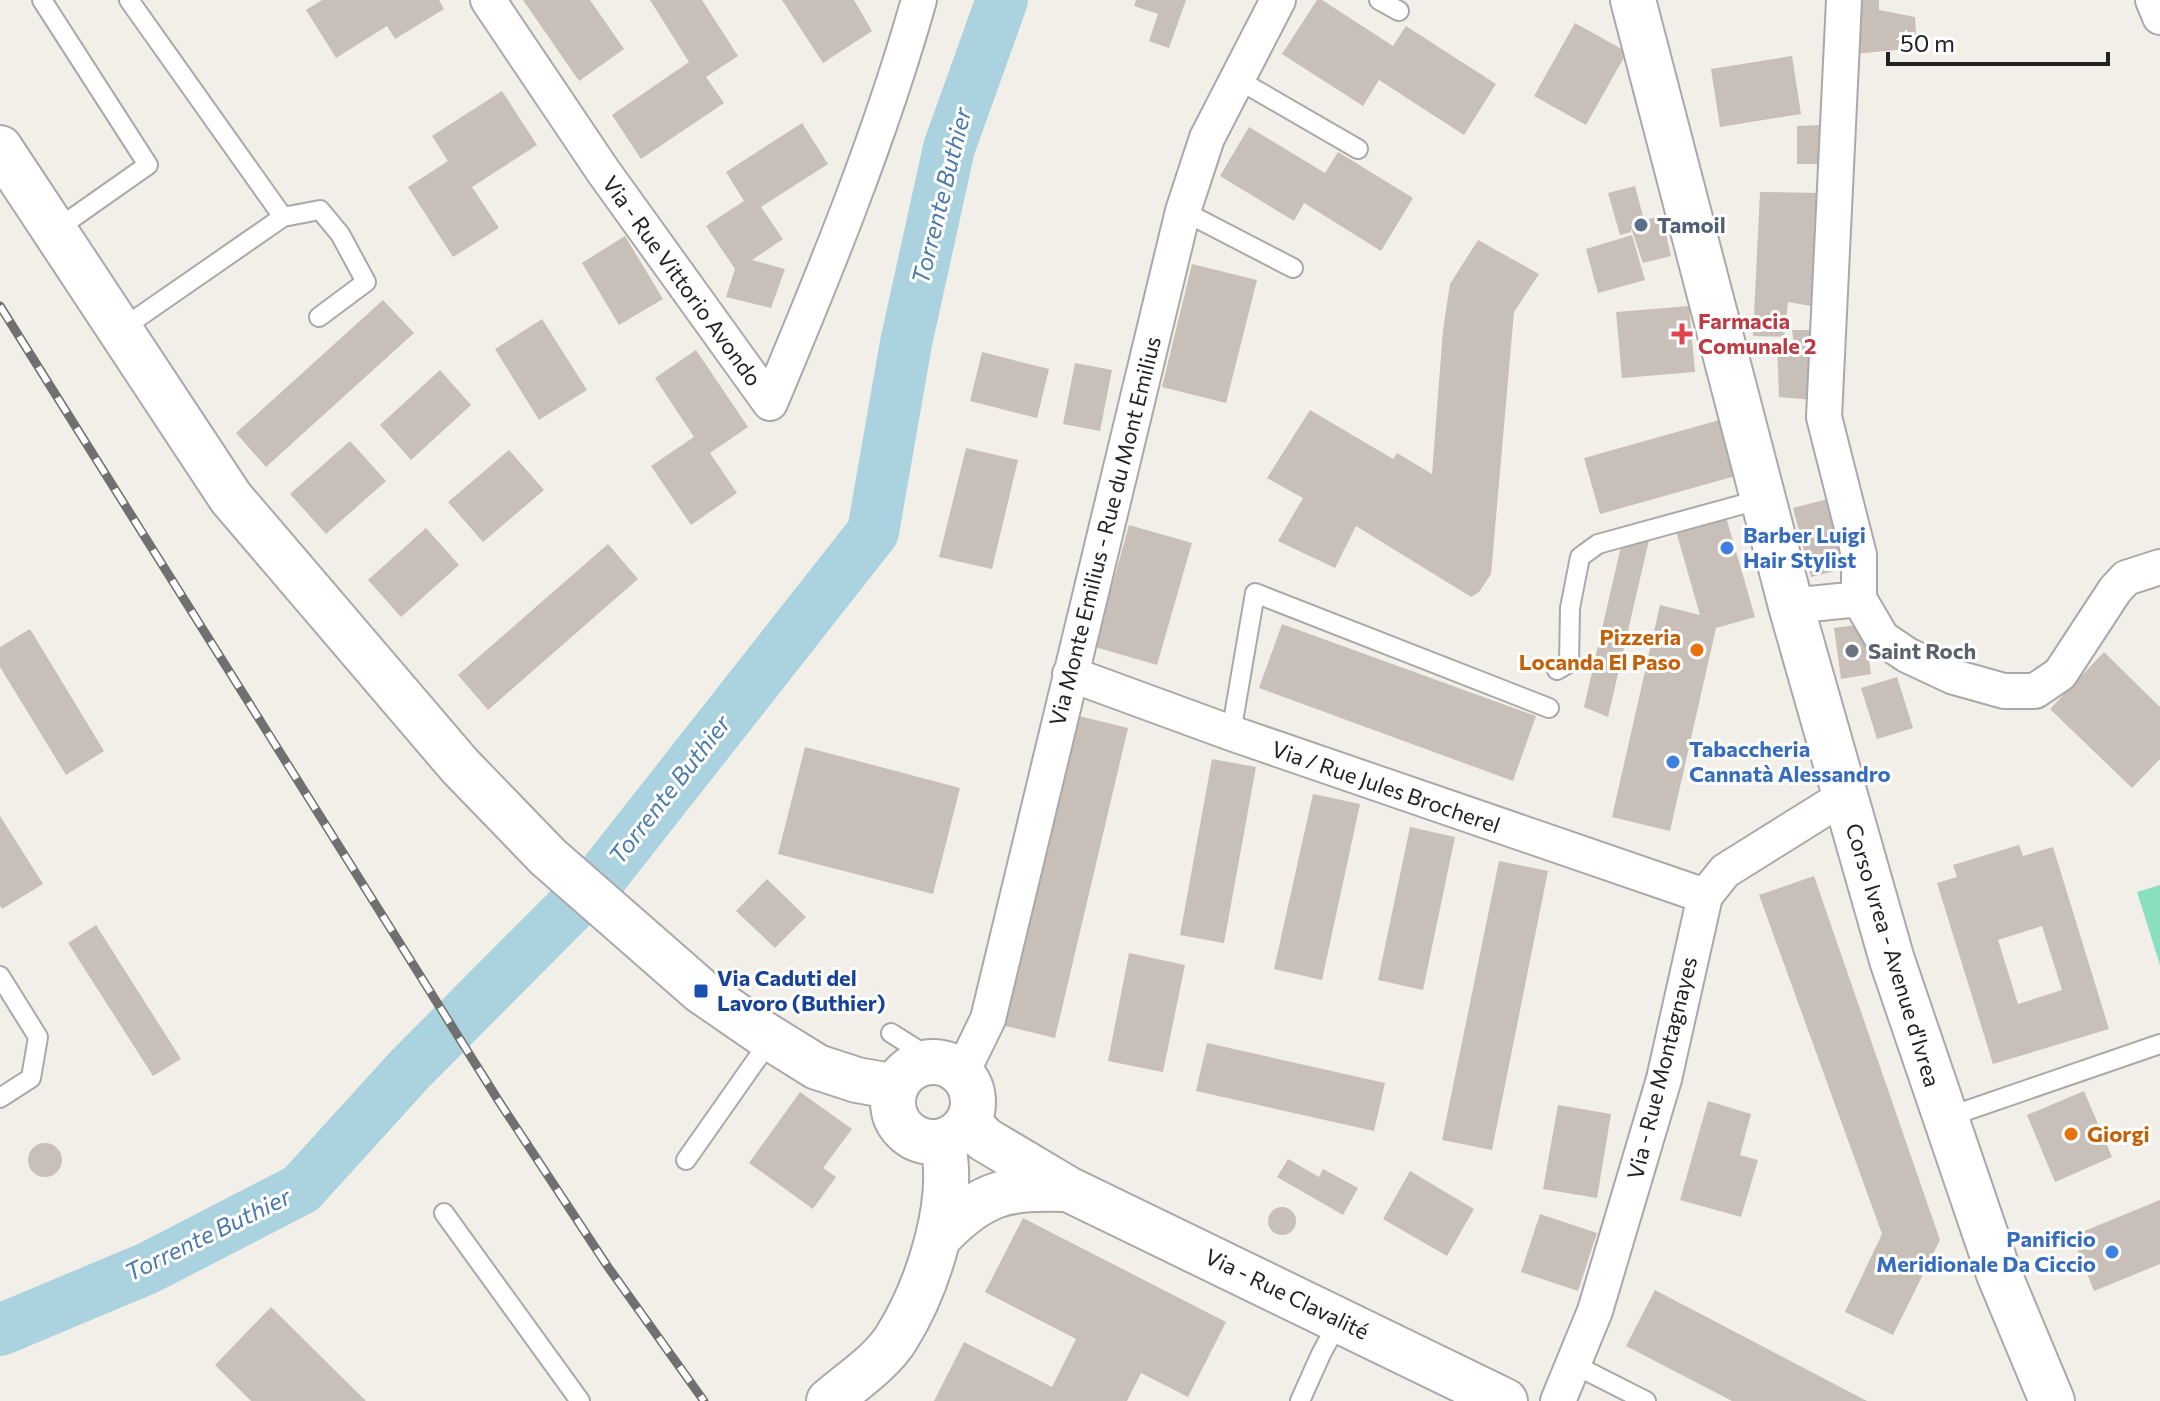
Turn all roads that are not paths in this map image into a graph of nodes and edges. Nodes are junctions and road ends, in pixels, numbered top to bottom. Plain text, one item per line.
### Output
1 (42, 0) edge
2 (129, 0) edge
3 (488, 0) edge
4 (919, 0) edge
5 (1278, 0) edge
6 (1379, 0) edge
7 (1633, 0) edge
8 (1844, 0) edge
9 (2153, 0) edge
10 (1399, 11) dead end
11 (2160, 17) edge
12 (1237, 79) junction
13 (0, 148) edge
14 (1358, 149) dead end
15 (1183, 211) junction
16 (283, 217) junction
17 (54, 231) junction
18 (1293, 268) dead end
19 (319, 317) dead end
20 (120, 330) junction
21 (1762, 499) junction
22 (2160, 567) edge
23 (1859, 599) junction
24 (1791, 606) junction
25 (1557, 670) dead end
26 (1070, 674) junction
27 (1549, 708) dead end
28 (1231, 733) junction
29 (1845, 796) junction
30 (1705, 896) junction
31 (0, 976) edge
32 (891, 1033) dead end
33 (771, 1039) junction
34 (2160, 1044) edge
35 (926, 1074) junction
36 (0, 1098) edge
37 (1945, 1118) junction
38 (955, 1131) junction
39 (686, 1160) dead end
40 (1068, 1189) junction
41 (444, 1213) dead end
42 (924, 1260) junction
43 (1340, 1319) junction
44 (1573, 1364) junction
45 (580, 1401) edge
46 (829, 1401) edge
47 (1300, 1401) edge
48 (1505, 1401) edge
49 (1558, 1401) edge
50 (1646, 1401) edge
51 (2052, 1401) edge

1 - 17 lane
2 - 16 lane
3 - 4 street, Via - Rue Vittorio Avondo
5 - 12 street, Via Monte Emilius - Rue du Mont Emilius
6 - 10 lane
7 - 21 street, Corso Ivrea - Avenue d'Ivrea
8 - 23 street
9 - 11 street
12 - 14 lane
12 - 15 street, Via Monte Emilius - Rue du Mont Emilius
13 - 17 street
15 - 18 lane
15 - 26 street, Via Monte Emilius - Rue du Mont Emilius
16 - 19 lane
16 - 20 lane
17 - 20 street
20 - 33 street
21 - 24 street, Corso Ivrea - Avenue d'Ivrea
21 - 25 lane
22 - 23 street
23 - 24 street
24 - 29 street, Corso Ivrea - Avenue d'Ivrea
26 - 28 street, Via / Rue Jules Brocherel
26 - 35 street, Via Monte Emilius - Rue du Mont Emilius
27 - 28 lane
28 - 30 street, Via / Rue Jules Brocherel
29 - 30 street, Via - Rue Montagnayes
29 - 37 street, Corso Ivrea - Avenue d'Ivrea
30 - 44 street, Via - Rue Montagnayes
31 - 36 lane
32 - 35 lane
33 - 35 street
33 - 39 lane
34 - 37 lane
35 - 38 street
35 - 38 street
37 - 51 street, Corso Ivrea - Avenue d'Ivrea
38 - 40 street, Via - Rue Clavalité
38 - 42 street
40 - 42 street
40 - 43 street, Via - Rue Clavalité
41 - 45 lane
42 - 46 street
43 - 47 lane
43 - 48 street, Via - Rue Clavalité
44 - 49 street, Via - Rue Montagnayes
44 - 50 lane

